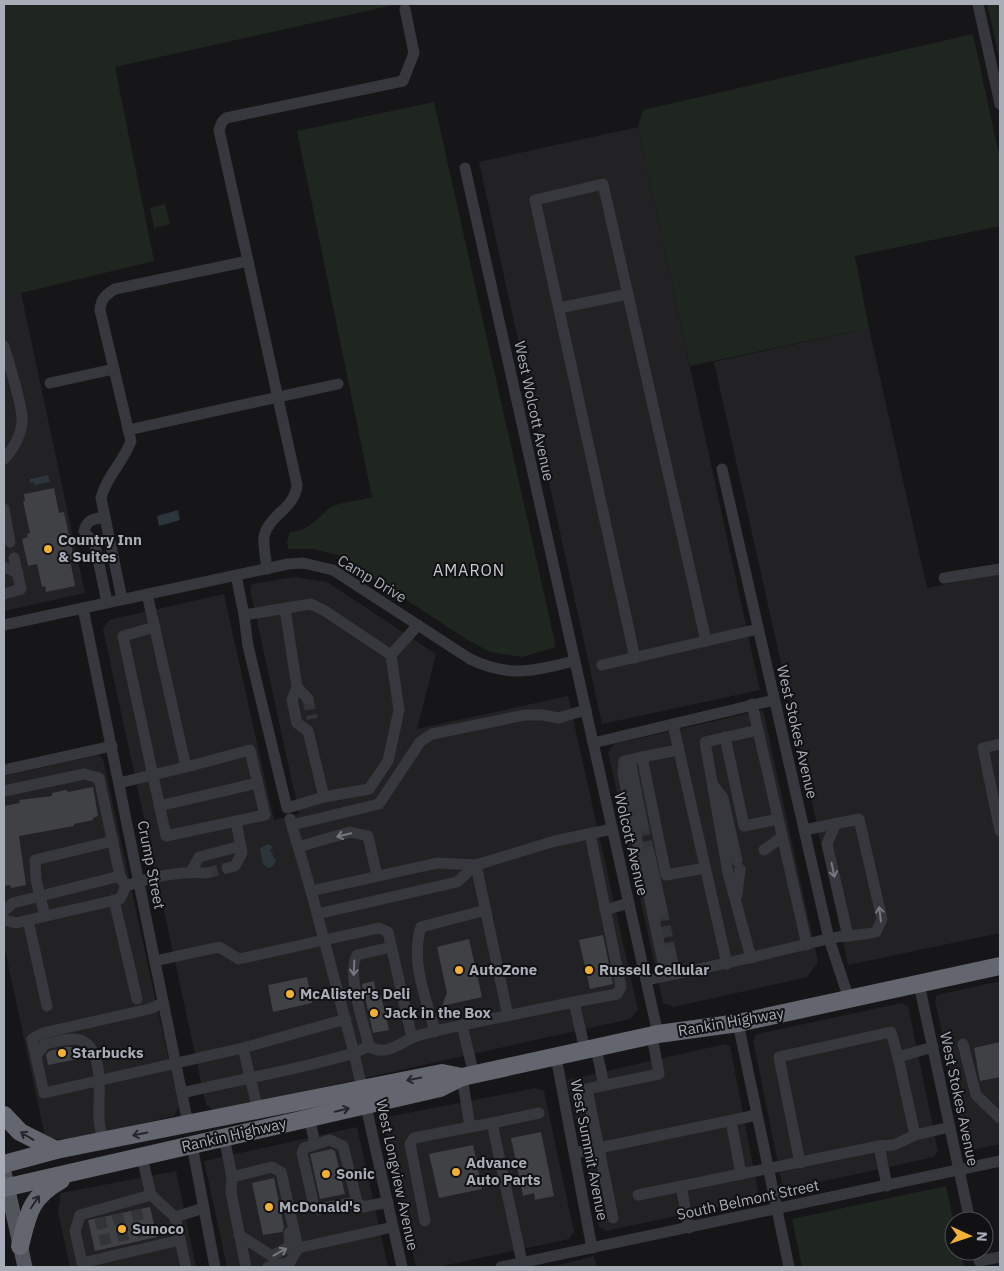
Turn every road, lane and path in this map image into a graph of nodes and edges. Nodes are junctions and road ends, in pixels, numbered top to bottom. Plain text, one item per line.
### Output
1 (978, 4) edge
2 (405, 9) dead end
3 (1000, 104) edge
4 (465, 168) dead end
5 (248, 261) junction
6 (628, 294) junction
7 (559, 308) junction
8 (4, 346) edge
9 (114, 369) junction
10 (50, 383) dead end
11 (338, 384) dead end
12 (277, 397) junction
13 (128, 430) junction
14 (4, 459) edge
15 (722, 469) dead end
16 (4, 509) edge
17 (105, 517) junction
18 (5, 525) edge
19 (10, 542) dead end
20 (14, 558) dead end
21 (4, 567) edge
22 (267, 568) junction
23 (1000, 569) edge
24 (18, 573) junction
25 (236, 575) junction
26 (944, 578) dead end
27 (4, 594) edge
28 (147, 594) junction
29 (122, 599) junction
30 (107, 602) junction
31 (284, 609) junction
32 (83, 610) junction
33 (244, 615) junction
34 (4, 625) edge
35 (418, 625) junction
36 (155, 627) junction
37 (758, 630) junction
38 (706, 641) junction
39 (391, 655) junction
40 (634, 658) junction
41 (574, 661) junction
42 (602, 665) dead end
43 (297, 687) junction
44 (308, 699) tunnel mouth
45 (774, 700) junction
46 (752, 704) junction
47 (586, 710) junction
48 (312, 719) tunnel mouth
49 (673, 724) junction
50 (308, 730) junction
51 (758, 730) junction
52 (725, 737) junction
53 (593, 743) junction
54 (1000, 744) edge
55 (112, 746) junction
56 (678, 750) junction
57 (642, 757) junction
58 (630, 760) junction
59 (186, 767) junction
60 (4, 770) edge
61 (152, 775) junction
62 (119, 782) junction
63 (257, 783) junction
64 (712, 785) junction
65 (4, 791) edge
66 (324, 798) junction
67 (159, 806) junction
68 (287, 808) junction
69 (778, 818) junction
70 (236, 821) junction
71 (836, 823) junction
72 (292, 825) junction
73 (644, 825) tunnel mouth
74 (612, 829) junction
75 (804, 830) junction
76 (1000, 830) edge
77 (590, 834) junction
78 (782, 837) junction
79 (113, 841) junction
80 (241, 846) junction
81 (298, 847) junction
82 (764, 850) dead end
83 (649, 852) tunnel mouth
84 (476, 865) junction
85 (227, 868) tunnel mouth
86 (705, 868) junction
87 (191, 872) junction
88 (207, 873) tunnel mouth
89 (377, 876) junction
90 (123, 881) junction
91 (140, 881) junction
92 (311, 891) junction
93 (40, 896) junction
94 (114, 900) junction
95 (737, 900) junction
96 (628, 904) junction
97 (486, 910) junction
98 (605, 910) junction
99 (662, 910) tunnel mouth
100 (4, 911) edge
101 (317, 914) junction
102 (45, 916) junction
103 (4, 920) edge
104 (28, 920) junction
105 (848, 936) junction
106 (828, 939) junction
107 (324, 940) junction
108 (807, 945) junction
109 (391, 947) junction
110 (670, 950) tunnel mouth
111 (751, 958) junction
112 (155, 961) junction
113 (727, 964) junction
114 (1000, 966) edge
115 (670, 975) junction
116 (646, 980) junction
117 (919, 984) junction
118 (137, 999) dead end
119 (849, 999) junction
120 (574, 1002) junction
121 (163, 1003) junction
122 (47, 1006) dead end
123 (508, 1016) junction
124 (346, 1019) junction
125 (738, 1023) junction
126 (462, 1025) junction
127 (435, 1032) junction
128 (655, 1035) junction
129 (412, 1038) junction
130 (962, 1044) dead end
131 (369, 1046) junction
132 (933, 1047) junction
133 (243, 1048) junction
134 (590, 1049) junction
135 (354, 1053) junction
136 (36, 1056) junction
137 (556, 1057) junction
138 (898, 1057) junction
139 (176, 1064) junction
140 (251, 1076) junction
141 (468, 1076) junction
142 (101, 1080) junction
143 (604, 1085) junction
144 (182, 1093) junction
145 (364, 1097) junction
146 (286, 1105) junction
147 (258, 1110) junction
148 (539, 1112) dead end
149 (4, 1115) edge
150 (757, 1115) junction
151 (309, 1118) junction
152 (1000, 1118) edge
153 (731, 1121) junction
154 (492, 1123) junction
155 (188, 1124) junction
156 (470, 1127) junction
157 (950, 1127) junction
158 (915, 1135) junction
159 (224, 1137) junction
160 (103, 1141) junction
161 (315, 1143) junction
162 (192, 1145) junction
163 (880, 1146) junction
164 (599, 1148) junction
165 (56, 1150) junction
166 (575, 1153) junction
167 (142, 1157) junction
168 (1000, 1160) edge
169 (800, 1163) junction
170 (4, 1164) edge
171 (98, 1167) junction
172 (272, 1167) junction
173 (768, 1169) junction
174 (959, 1169) junction
175 (71, 1174) junction
176 (741, 1174) junction
177 (232, 1177) junction
178 (5, 1182) edge
179 (681, 1186) junction
180 (887, 1186) junction
181 (150, 1194) junction
182 (638, 1195) dead end
183 (357, 1202) junction
184 (388, 1202) junction
185 (204, 1208) junction
186 (778, 1209) junction
187 (968, 1211) edge
188 (175, 1217) junction
189 (613, 1218) dead end
190 (425, 1221) dead end
191 (393, 1227) junction
192 (689, 1228) junction
193 (239, 1235) junction
194 (180, 1240) junction
195 (20, 1246) junction
196 (298, 1248) junction
197 (592, 1248) junction
198 (82, 1265) edge
199 (523, 1265) edge
200 (25, 1267) edge
201 (186, 1267) edge
202 (215, 1267) edge
203 (244, 1267) edge
204 (268, 1267) edge
205 (402, 1267) edge
206 (501, 1267) edge
207 (789, 1267) edge

1 - 3 street
2 - 5 street
4 - 41 street, West Wolcott Avenue
5 - 9 street
5 - 12 street
6 - 7 street
6 - 7 street
6 - 38 street
7 - 40 street
8 - 14 street
9 - 10 street
9 - 13 street
11 - 12 street
12 - 13 street
12 - 22 street
13 - 17 street
15 - 37 street, West Stokes Avenue
16 - 18 street
17 - 29 street
17 - 30 street
18 - 19 street
20 - 24 street
21 - 24 street
22 - 25 street, Camp Drive
22 - 35 street, Camp Drive
23 - 26 street
24 - 27 street
25 - 28 street, Camp Drive
25 - 33 street, West Longview Avenue
28 - 29 street, Camp Drive
28 - 36 street
29 - 30 street, Camp Drive
30 - 32 street, Camp Drive
31 - 33 street
31 - 39 street
31 - 43 street
32 - 34 street, Camp Drive
32 - 55 street, Crump Street
33 - 68 street, West Longview Avenue
35 - 39 street
35 - 41 street, Camp Drive
36 - 59 street
36 - 61 street
37 - 38 street
37 - 45 street, West Stokes Avenue
38 - 40 street
39 - 66 street
40 - 42 street
41 - 47 street, Wolcott Avenue
43 - 44 street
43 - 50 street
45 - 46 street
45 - 75 street, West Stokes Avenue
46 - 49 street
46 - 51 street
47 - 53 street, Wolcott Avenue
47 - 72 street
48 - 50 street
49 - 53 street
49 - 56 street
50 - 66 street
51 - 52 street
51 - 69 street
52 - 64 street
52 - 69 street
53 - 74 street, Wolcott Avenue
54 - 76 street
55 - 60 street
55 - 62 street, Crump Street
56 - 57 street
56 - 86 street
57 - 58 street
57 - 86 street
58 - 73 street
58 - 115 street
59 - 61 street
59 - 63 street
61 - 62 street
61 - 67 street
62 - 91 street, Crump Street
63 - 67 street
63 - 70 street
64 - 95 street
64 - 95 street
65 - 79 street
66 - 68 street
67 - 70 street
68 - 72 street, West Longview Avenue
69 - 78 street
70 - 80 street
71 - 75 street
71 -> 105 street
105 -> 71 street
72 - 81 street, West Longview Avenue
74 - 77 street
74 - 96 street, Wolcott Avenue
75 - 106 street, West Stokes Avenue
77 - 84 street
77 - 98 street
78 - 82 street
78 - 108 street
79 - 90 street
79 - 93 street
80 - 85 street
80 - 87 street
89 -> 81 street
81 - 92 street, West Longview Avenue
83 - 99 street
84 - 89 street
84 - 97 street
84 - 101 street
86 - 113 street
87 - 88 street
87 - 91 street
89 - 92 street
90 - 91 street
90 - 93 street
90 - 94 street
91 - 112 street, Crump Street
92 - 101 street, West Longview Avenue
93 - 100 street
93 - 102 street
94 - 102 street
94 - 118 street
95 - 111 street
96 - 98 street
96 - 116 street, Wolcott Avenue
97 - 123 street
97 - 127 street
98 - 120 street
101 - 107 street, West Longview Avenue
102 - 104 street
103 - 104 street
104 - 122 street
105 - 106 street
106 - 108 street
106 - 119 street, West Stokes Avenue
107 - 109 street
107 - 112 street
107 - 124 street, West Longview Avenue
108 - 111 street
109 - 129 street
109 -> 131 street
110 - 115 street
111 - 113 street
112 - 121 street, Crump Street
113 - 115 street
114 - 117 highway, Rankin Highway
115 - 116 street
116 - 128 street, Wolcott Avenue
117 - 119 highway, Rankin Highway
117 - 132 street, West Stokes Avenue
119 - 125 highway, Rankin Highway
120 - 123 street
120 - 134 street
121 - 136 street
121 - 139 street, Crump Street
123 - 126 street
124 - 133 street
124 - 135 street, West Longview Avenue
125 - 128 highway, Rankin Highway
125 - 150 street
126 - 127 street
126 - 141 street
127 - 129 street
128 - 134 highway, Rankin Highway
128 - 143 street, Wolcott Avenue
129 - 131 street
130 - 152 street
131 - 135 street
132 - 138 street
132 - 157 street, West Stokes Avenue
133 - 139 street
133 - 140 street
134 - 137 highway, Rankin Highway
134 - 143 street
135 - 140 street
135 - 145 street, West Longview Avenue
136 - 142 street
136 - 142 street
137 - 141 highway, Rankin Highway
137 - 166 street, West Summit Avenue
138 - 158 street
138 - 169 street
139 - 142 street
139 - 144 street, Crump Street
140 - 144 street
140 - 147 street
141 - 145 highway, Rankin Highway
141 - 156 street
142 - 160 street
143 - 164 street
144 - 155 street, Crump Street
145 - 146 highway, Rankin Highway
151 -> 145 highway, Rankin Highway
145 - 184 street, West Longview Avenue
146 - 147 highway, Rankin Highway
146 - 162 highway
147 - 155 highway, Rankin Highway
148 - 154 street
165 -> 149 highway
150 - 153 street
150 - 173 street
151 - 159 highway, Rankin Highway
151 - 161 street
153 - 164 street
153 - 176 street
154 - 156 street
154 - 199 street
155 -> 160 highway, Rankin Highway
155 - 171 highway
156 - 190 street
157 - 158 street
157 - 174 street, West Stokes Avenue
158 - 163 street
159 - 162 highway, Rankin Highway
159 - 177 street
160 - 165 highway, Rankin Highway
161 - 183 street
161 - 183 street
162 - 167 highway, Rankin Highway
162 - 185 street
163 - 169 street
163 - 180 street
164 - 166 street
164 - 189 street
165 - 170 highway, Rankin Highway
166 - 197 street, West Summit Avenue
167 - 171 highway, Rankin Highway
167 - 181 street
168 - 174 street, South Belmont Street
169 - 173 street
171 - 175 highway, Rankin Highway
172 - 177 street
193 -> 172 street
172 - 196 street
173 - 176 street
173 - 186 street
174 - 180 street, South Belmont Street
174 - 187 street, West Stokes Avenue
175 - 178 highway, Rankin Highway
195 -> 175 highway
176 - 179 street
177 - 193 street
178 - 195 main road
179 - 182 street
179 - 192 street
180 - 186 street, South Belmont Street
181 - 188 street
181 - 198 street
183 - 184 street
184 - 191 street, West Longview Avenue
185 - 188 street
185 - 202 street
186 - 192 street, South Belmont Street
186 - 207 street
188 - 194 street
191 - 196 street
191 - 205 street, West Longview Avenue
192 - 197 street, South Belmont Street
193 - 203 street
194 - 198 street
194 - 201 street
195 - 200 main road
196 - 204 street
197 - 199 street, South Belmont Street
199 - 206 street, South Belmont Street

